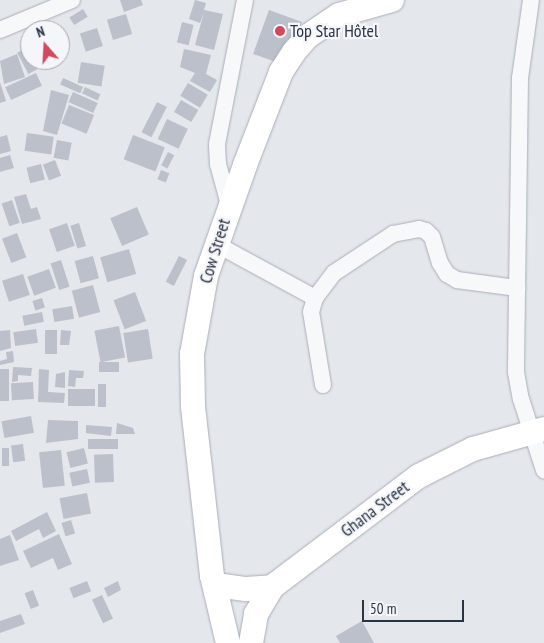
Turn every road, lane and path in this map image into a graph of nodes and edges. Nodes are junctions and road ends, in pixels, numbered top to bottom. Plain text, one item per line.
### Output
1 (72, 0) edge
2 (244, 0) edge
3 (392, 0) edge
4 (531, 0) edge
5 (0, 30) edge
6 (229, 205) junction
7 (216, 244) junction
8 (517, 288) junction
9 (315, 298) junction
10 (323, 385) dead end
11 (537, 431) edge
12 (544, 470) edge
13 (214, 580) junction
14 (272, 587) junction
15 (228, 643) edge
16 (244, 643) edge
17 (251, 643) edge

1 - 5 street
2 - 6 street
3 - 6 street, Cow Street
4 - 8 street
6 - 7 street, Cow Street
7 - 9 street
7 - 13 street, Cow Street
8 - 9 street
8 - 11 street
9 - 10 street
11 - 12 street
11 - 14 street, Ghana Street
13 - 14 street
13 - 15 street, Cow Street
13 - 16 street, Cow Street
14 - 17 street, Ghana Street

